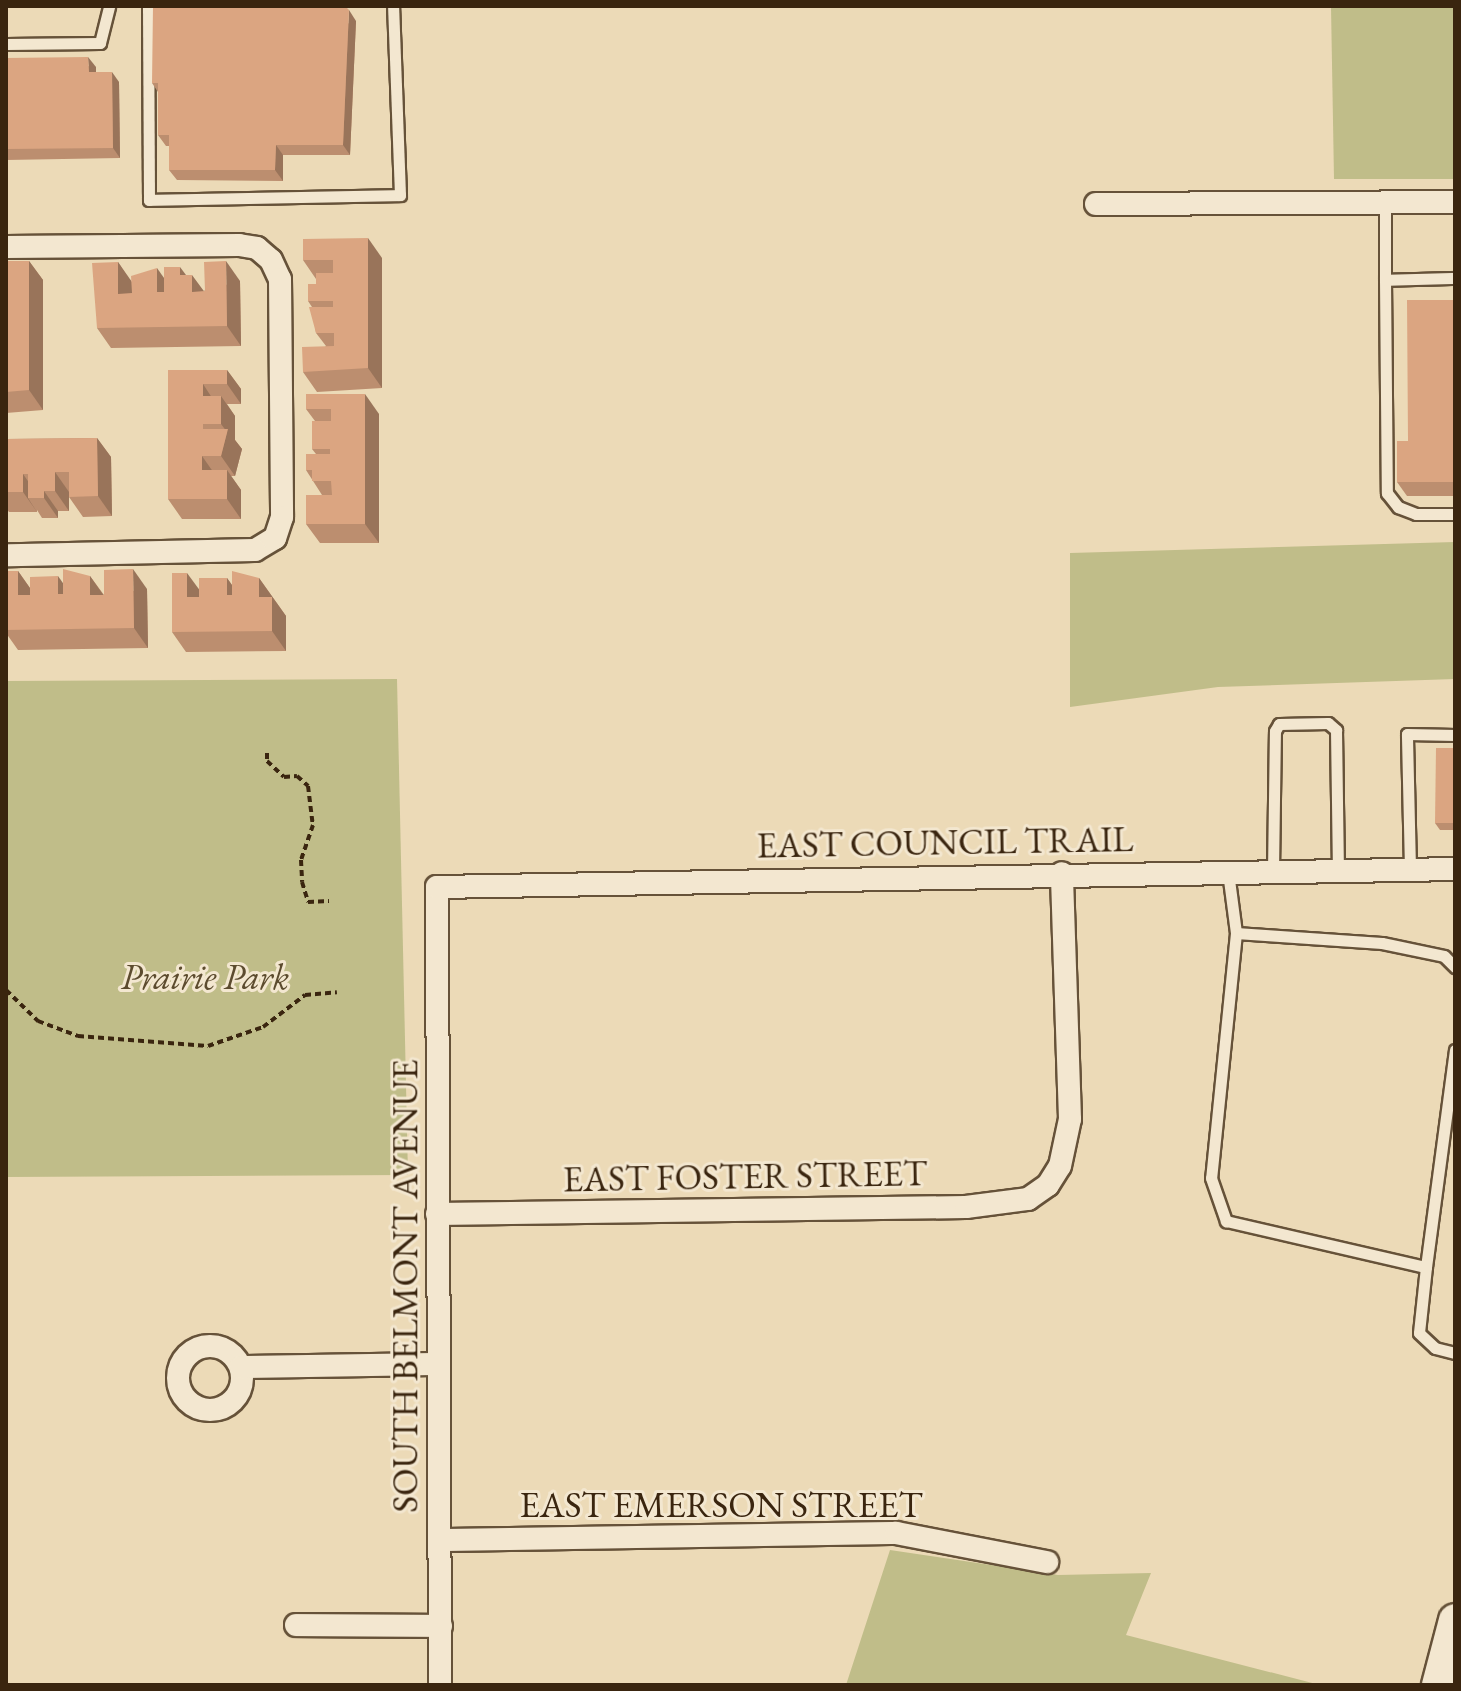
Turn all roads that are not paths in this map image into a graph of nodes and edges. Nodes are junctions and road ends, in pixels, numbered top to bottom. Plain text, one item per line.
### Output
1 (109, 6) edge
2 (148, 6) edge
3 (393, 6) edge
4 (6, 44) edge
5 (1455, 202) edge
6 (1385, 203) junction
7 (1096, 204) dead end
8 (6, 247) edge
9 (1455, 278) edge
10 (1385, 280) junction
11 (1455, 514) edge
12 (6, 555) edge
13 (1455, 735) edge
14 (1410, 869) junction
15 (1455, 869) edge
16 (1338, 870) junction
17 (1228, 871) junction
18 (1273, 871) junction
19 (1062, 873) junction
20 (437, 887) joint
21 (1236, 933) junction
22 (1455, 967) edge
23 (1455, 1050) edge
24 (437, 1214) junction
25 (1426, 1267) junction
26 (1455, 1353) edge
27 (438, 1364) junction
28 (241, 1367) dead end
29 (441, 1540) junction
30 (1047, 1562) dead end
31 (1455, 1620) edge
32 (296, 1625) dead end
33 (441, 1626) junction
34 (1446, 1671) edge
35 (440, 1685) edge

1 - 4 lane
2 - 3 lane
5 - 6 street
6 - 7 street
6 - 10 lane
8 - 12 street
9 - 10 lane
10 - 11 lane
13 - 14 lane
14 - 15 street, EAST COUNCIL TRAIL
14 - 16 street, EAST COUNCIL TRAIL
16 - 18 street, EAST COUNCIL TRAIL
16 - 18 lane
17 - 18 street, EAST COUNCIL TRAIL
17 - 19 street, EAST COUNCIL TRAIL
17 - 21 lane
19 - 20 street, EAST COUNCIL TRAIL
19 - 24 street, EAST FOSTER STREET
20 - 24 street, SOUTH BELMONT AVENUE
21 - 22 lane
21 - 25 lane
23 - 25 lane
24 - 27 street, SOUTH BELMONT AVENUE
25 - 26 lane
27 - 28 street
27 - 29 street, SOUTH BELMONT AVENUE
29 - 30 street, EAST EMERSON STREET
29 - 33 street, SOUTH BELMONT AVENUE
31 - 34 main road
32 - 33 street
33 - 35 street, SOUTH BELMONT AVENUE

